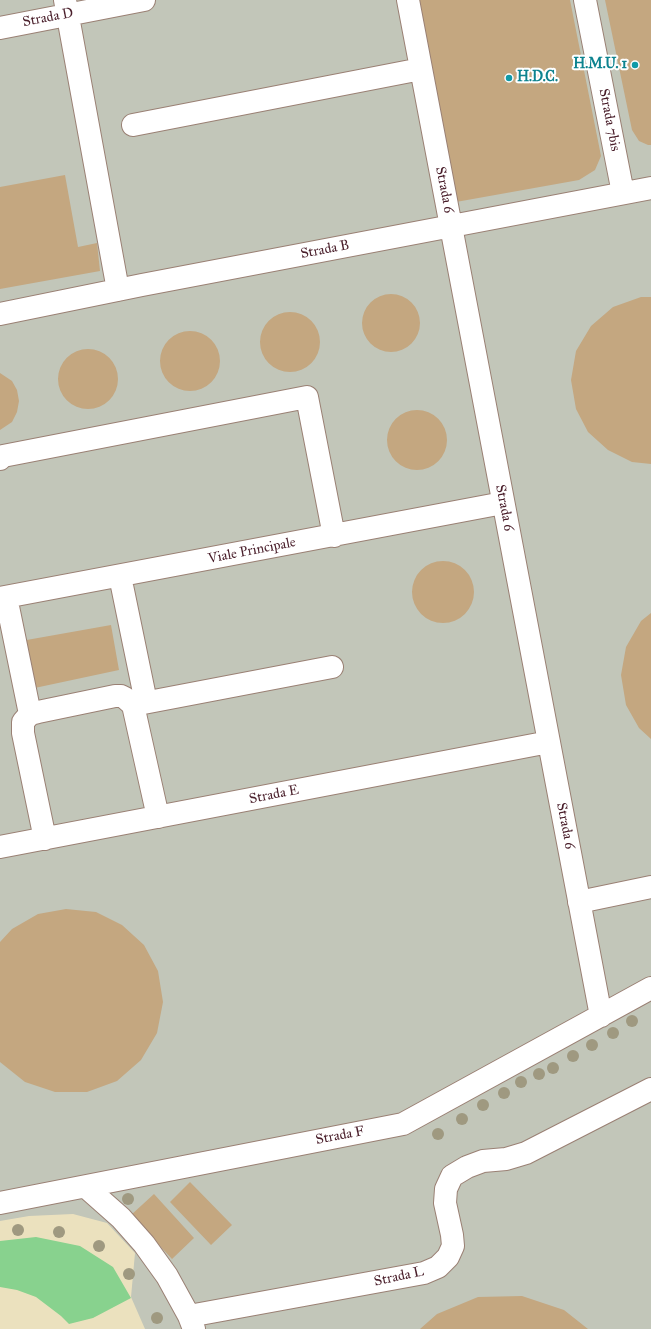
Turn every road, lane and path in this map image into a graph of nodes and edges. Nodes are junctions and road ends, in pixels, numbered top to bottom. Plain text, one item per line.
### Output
1 (144, 0) edge
2 (408, 0) edge
3 (586, 0) edge
4 (66, 7) edge
5 (0, 28) edge
6 (421, 69) junction
7 (133, 126) dead end
8 (651, 188) edge
9 (623, 193) junction
10 (451, 226) junction
11 (118, 290) junction
12 (0, 314) edge
13 (0, 459) edge
14 (503, 503) junction
15 (334, 536) junction
16 (120, 576) junction
17 (3, 598) edge
18 (332, 667) dead end
19 (140, 704) junction
20 (30, 714) junction
21 (549, 742) junction
22 (158, 817) junction
23 (45, 839) junction
24 (0, 848) edge
25 (651, 887) edge
26 (579, 902) junction
27 (651, 988) edge
28 (601, 1016) junction
29 (651, 1089) edge
30 (86, 1187) junction
31 (0, 1203) edge
32 (191, 1322) edge

1 - 4 lane, Strada D
2 - 6 lane, Strada 6
3 - 9 lane, Strada 7bis
4 - 5 lane, Strada D
4 - 11 lane
6 - 7 lane
6 - 10 lane, Strada 6
8 - 9 lane, Strada B
9 - 10 lane, Strada B
10 - 11 lane, Strada B
10 - 14 lane, Strada 6
11 - 12 lane, Strada B
13 - 15 lane
14 - 15 lane, Viale Principale
14 - 21 lane, Strada 6
15 - 16 lane, Viale Principale
16 - 17 lane, Viale Principale
16 - 19 lane
17 - 20 lane
18 - 19 lane
19 - 20 lane
19 - 22 lane
20 - 23 lane
21 - 22 lane, Strada E
21 - 26 lane, Strada 6
22 - 23 lane, Strada E
23 - 24 lane, Strada E
25 - 26 lane
26 - 28 lane, Strada 6
27 - 28 lane, Strada F
28 - 30 lane, Strada F
29 - 32 lane, Strada L
30 - 31 lane, Strada F
30 - 32 lane

